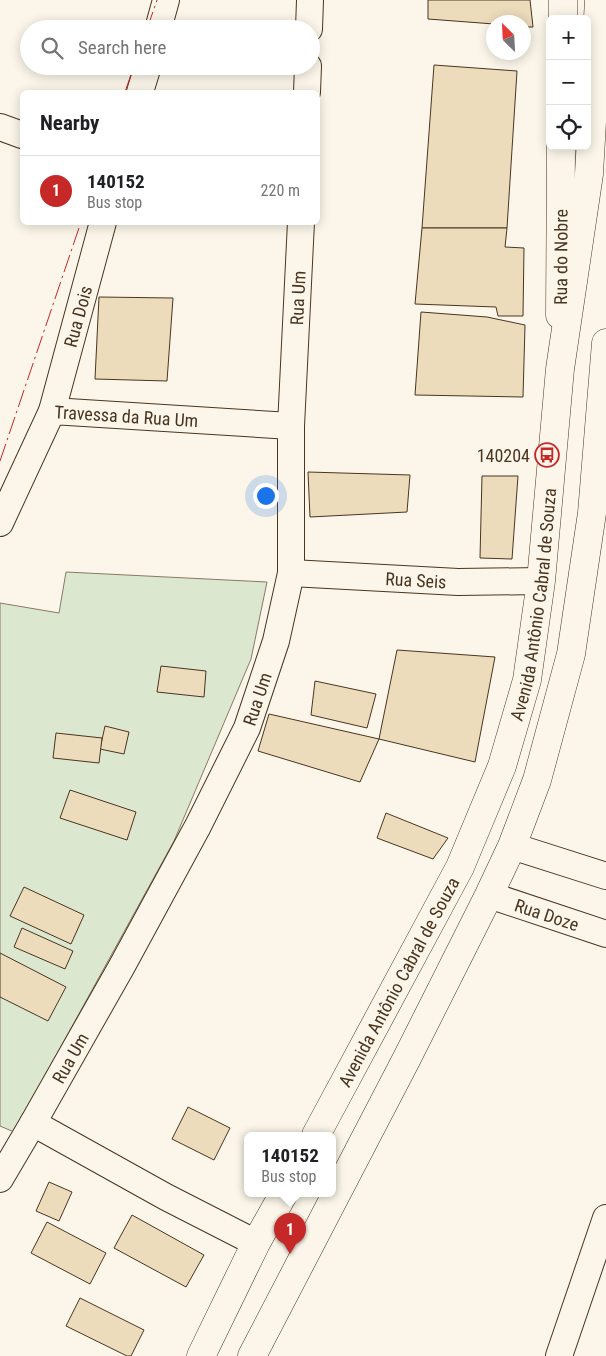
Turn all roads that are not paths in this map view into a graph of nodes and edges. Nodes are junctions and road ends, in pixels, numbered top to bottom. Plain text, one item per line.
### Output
1 (166, 0) edge
2 (310, 0) edge
3 (563, 0) edge
4 (599, 0) edge
5 (563, 15) edge
6 (160, 20) edge
7 (309, 20) edge
8 (145, 75) edge
9 (308, 75) edge
10 (141, 90) edge
11 (307, 90) edge
12 (0, 127) edge
13 (20, 134) edge
14 (561, 150) edge
15 (102, 225) edge
16 (301, 225) edge
17 (606, 342) edge
18 (560, 370) junction
19 (52, 411) junction
20 (291, 426) junction
21 (0, 522) edge
22 (291, 573) junction
23 (541, 581) junction
24 (512, 846) junction
25 (606, 876) edge
26 (489, 895) junction
27 (606, 934) edge
28 (33, 1124) junction
29 (318, 1132) edge
30 (9, 1147) edge
31 (0, 1179) edge
32 (336, 1194) edge
33 (282, 1197) edge
34 (335, 1197) edge
35 (606, 1218) edge
36 (256, 1243) junction
37 (200, 1356) edge
38 (252, 1356) edge
39 (559, 1356) edge

1 - 6 street
2 - 7 street
3 - 5 main road
4 - 18 main road, Avenida Antônio Cabral de Souza
8 - 10 street
9 - 11 street
12 - 13 street
14 - 18 main road, Rua do Nobre
15 - 19 street, Rua Dois
16 - 20 street, Rua Um
17 - 24 main road, Avenida Antônio Cabral de Souza
18 - 23 main road, Avenida Antônio Cabral de Souza
19 - 20 street, Travessa da Rua Um
19 - 21 street, Travessa da Rua Um
20 - 22 street, Rua Um
22 - 23 street, Rua Seis
22 - 28 street, Rua Um
23 - 29 main road, Avenida Antônio Cabral de Souza
24 - 25 street
24 - 26 main road, Avenida Antônio Cabral de Souza
26 - 27 street, Rua Doze
26 - 32 main road, Avenida Antônio Cabral de Souza
28 - 30 street, Rua Um
28 - 36 street
30 - 31 street, Rua Um
33 - 36 main road
34 - 38 main road, Avenida Antônio Cabral de Souza
35 - 39 street
36 - 37 main road

